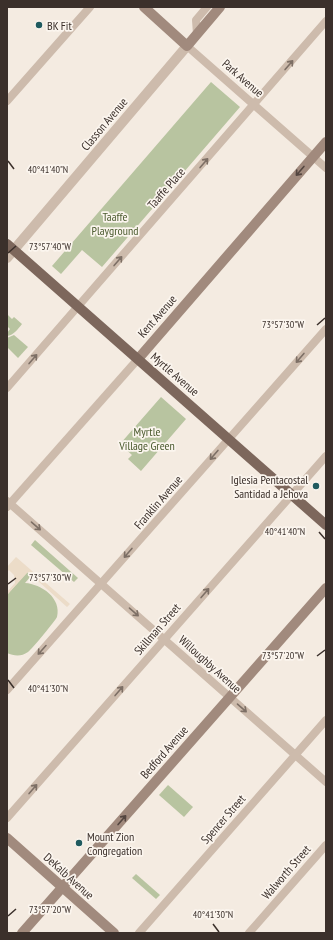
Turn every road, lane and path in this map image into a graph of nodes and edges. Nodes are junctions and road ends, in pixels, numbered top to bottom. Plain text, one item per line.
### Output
1 (90, 7) edge
2 (144, 7) edge
3 (207, 7) edge
4 (220, 7) edge
5 (326, 21) edge
6 (197, 34) junction
7 (187, 46) junction
8 (7, 101) edge
9 (254, 104) junction
10 (326, 142) edge
11 (313, 157) junction
12 (326, 168) edge
13 (11, 247) edge
14 (7, 258) edge
15 (79, 307) junction
16 (326, 329) edge
17 (138, 359) junction
18 (7, 388) edge
19 (229, 439) junction
20 (326, 456) edge
21 (292, 495) junction
22 (8, 504) edge
23 (326, 525) edge
24 (101, 584) junction
25 (326, 588) edge
26 (164, 639) junction
27 (7, 690) edge
28 (230, 697) junction
29 (326, 720) edge
30 (296, 755) junction
31 (326, 782) edge
32 (7, 818) edge
33 (7, 838) edge
34 (326, 845) edge
35 (62, 887) junction
36 (22, 933) edge
37 (114, 933) edge
38 (139, 933) edge
39 (249, 933) edge

1 - 8 street
2 - 7 main road, Park Avenue
3 - 6 street
4 - 6 main road, Classon Avenue
9 -> 5 street, Taaffe Place
6 - 7 main road, Classon Avenue
7 - 9 street, Park Avenue
7 - 13 street, Classon Avenue
9 - 11 street, Park Avenue
15 -> 9 street, Taaffe Place
10 - 11 main road, Kent Avenue
11 - 12 street, Park Avenue
11 -> 17 main road, Kent Avenue
13 - 14 street, Classon Avenue
13 - 15 main road, Myrtle Avenue
15 - 17 main road, Myrtle Avenue
18 -> 15 street, Taaffe Place
16 -> 19 street, Franklin Avenue
17 - 19 main road, Myrtle Avenue
17 - 22 street, Kent Avenue
19 - 21 main road, Myrtle Avenue
19 -> 24 street, Franklin Avenue
20 - 21 street, Skillman Street
21 - 23 main road, Myrtle Avenue
26 -> 21 street, Skillman Street
22 -> 24 street, Willoughby Avenue
24 -> 26 street, Willoughby Avenue
24 -> 27 street, Franklin Avenue
25 - 28 main road, Bedford Avenue
26 - 28 street, Willoughby Avenue
32 -> 26 street, Skillman Street
28 -> 30 street, Willoughby Avenue
35 -> 28 main road, Bedford Avenue
29 - 30 street, Spencer Street
30 - 31 street, Willoughby Avenue
30 - 38 street, Spencer Street
33 - 35 main road, DeKalb Avenue
34 - 39 street, Walworth Street
35 - 36 main road, Bedford Avenue
35 - 37 main road, DeKalb Avenue

